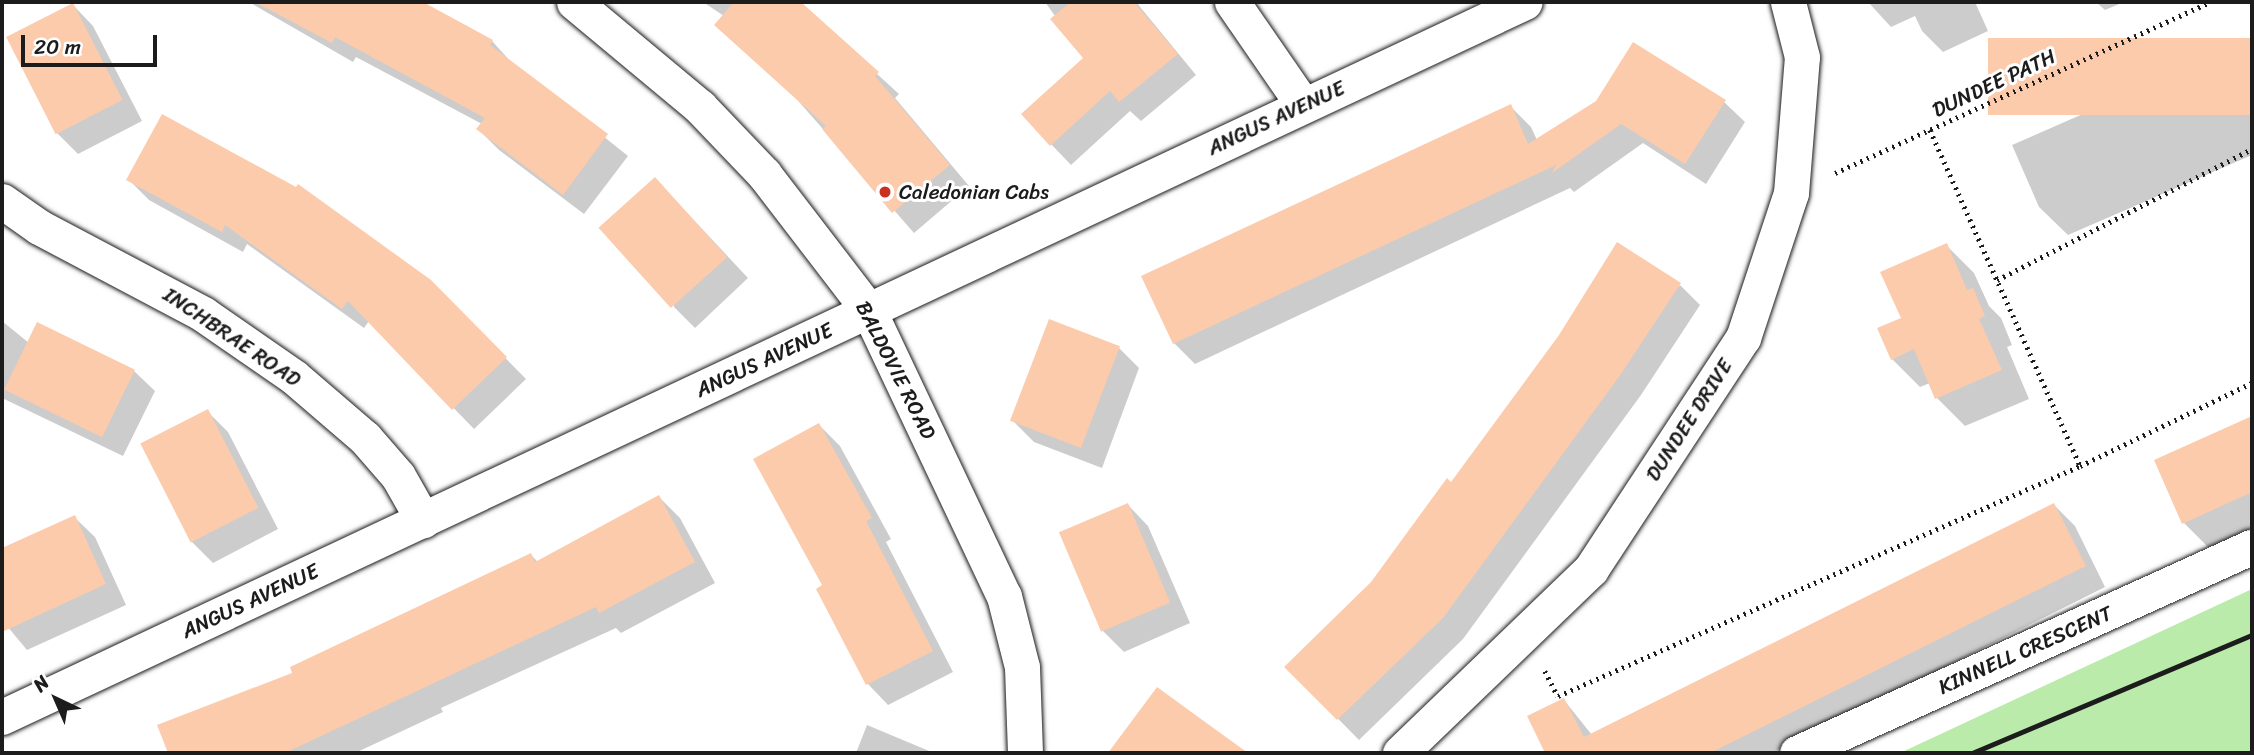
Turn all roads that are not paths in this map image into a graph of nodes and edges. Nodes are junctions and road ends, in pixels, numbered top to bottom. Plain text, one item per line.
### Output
1 (575, 2) edge
2 (1232, 2) edge
3 (1525, 2) edge
4 (1788, 2) edge
5 (1303, 105) junction
6 (2, 201) edge
7 (869, 311) junction
8 (423, 520) junction
9 (2252, 547) edge
10 (2, 717) edge
11 (1025, 753) edge
12 (1399, 753) edge
13 (1797, 753) edge

1 - 7 street, BALDOVIE ROAD
2 - 5 street
3 - 5 street, ANGUS AVENUE
4 - 12 street, DUNDEE DRIVE
5 - 7 street, ANGUS AVENUE
6 - 8 street, INCHBRAE ROAD
7 - 8 street, ANGUS AVENUE
7 - 11 street, BALDOVIE ROAD
8 - 10 street, ANGUS AVENUE
9 - 13 street, KINNELL CRESCENT

